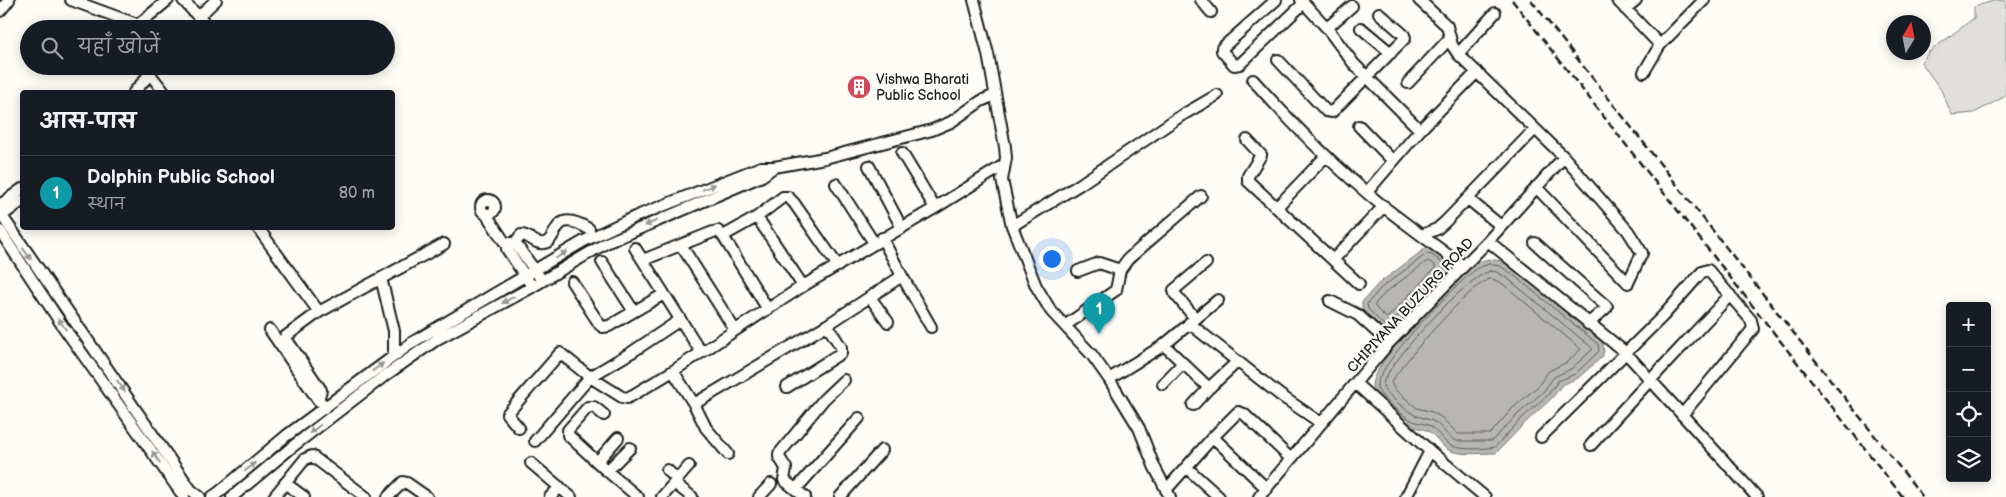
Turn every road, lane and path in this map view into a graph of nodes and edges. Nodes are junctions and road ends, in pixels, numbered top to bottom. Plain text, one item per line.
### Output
1 (9, 0) edge
2 (71, 0) edge
3 (103, 0) edge
4 (168, 0) edge
5 (183, 0) edge
6 (216, 0) edge
7 (974, 0) edge
8 (1201, 0) edge
9 (1276, 0) edge
10 (1418, 0) edge
11 (1617, 0) edge
12 (1636, 0) edge
13 (1704, 0) edge
14 (1303, 1) edge
15 (1352, 6) dead end
16 (95, 8) junction
17 (1625, 10) junction
18 (0, 11) edge
19 (1211, 12) dead end
20 (1379, 13) dead end
21 (1496, 13) dead end
22 (128, 20) edge
23 (144, 20) edge
24 (1328, 28) junction
25 (1361, 28) dead end
26 (1450, 38) junction
27 (1660, 45) junction
28 (1391, 53) junction
29 (1458, 54) junction
30 (1278, 60) dead end
31 (1477, 72) junction
32 (1644, 72) dead end
33 (148, 75) edge
34 (155, 75) edge
35 (1366, 77) junction
36 (1253, 80) dead end
37 (1408, 83) dead end
38 (136, 90) edge
39 (163, 90) edge
40 (995, 95) junction
41 (1217, 95) dead end
42 (1359, 126) dead end
43 (1535, 129) junction
44 (1420, 130) junction
45 (1247, 140) dead end
46 (902, 153) dead end
47 (1326, 156) junction
48 (1564, 157) junction
49 (1393, 161) junction
50 (1004, 165) junction
51 (869, 166) dead end
52 (774, 167) junction
53 (836, 184) dead end
54 (1536, 187) junction
55 (20, 190) edge
56 (1367, 192) junction
57 (1202, 196) dead end
58 (1468, 199) junction
59 (20, 202) edge
60 (0, 205) edge
61 (1384, 206) junction
62 (1277, 207) junction
63 (935, 208) junction
64 (489, 213) dead end
65 (1, 215) edge
66 (757, 218) junction
67 (1012, 226) junction
68 (1501, 226) junction
69 (902, 228) junction
70 (589, 229) dead end
71 (0, 230) edge
72 (259, 230) edge
73 (1422, 235) junction
74 (723, 236) junction
75 (878, 241) junction
76 (1488, 241) junction
77 (1535, 243) dead end
78 (444, 244) dead end
79 (511, 244) junction
80 (681, 245) junction
81 (635, 248) dead end
82 (643, 260) junction
83 (1333, 260) junction
84 (602, 262) dead end
85 (1206, 263) dead end
86 (838, 266) junction
87 (1463, 266) junction
88 (1120, 270) junction
89 (535, 271) junction
90 (1078, 271) dead end
91 (525, 276) junction
92 (902, 276) junction
93 (381, 278) junction
94 (542, 280) junction
95 (572, 282) dead end
96 (1359, 284) dead end
97 (803, 286) junction
98 (532, 287) junction
99 (664, 294) junction
100 (1730, 295) junction
101 (870, 297) junction
102 (1218, 300) dead end
103 (1330, 301) dead end
104 (768, 308) junction
105 (633, 310) junction
106 (318, 312) junction
107 (680, 320) junction
108 (1192, 321) junction
109 (888, 322) dead end
110 (1588, 324) junction
111 (827, 325) junction
112 (1066, 325) junction
113 (931, 327) dead end
114 (270, 330) dead end
115 (735, 330) junction
116 (1389, 343) junction
117 (1164, 345) junction
118 (416, 347) junction
119 (701, 352) junction
120 (1626, 352) junction
121 (394, 355) junction
122 (103, 360) junction
123 (1237, 362) junction
124 (1182, 364) junction
125 (92, 367) junction
126 (672, 371) junction
127 (590, 377) junction
128 (1109, 379) junction
129 (1650, 379) junction
130 (844, 380) dead end
131 (1355, 383) junction
132 (1163, 384) dead end
133 (788, 387) dead end
134 (1209, 388) junction
135 (322, 403) junction
136 (694, 404) junction
137 (1193, 405) dead end
138 (332, 415) junction
139 (604, 415) dead end
140 (1682, 415) junction
141 (859, 418) dead end
142 (1321, 423) junction
143 (519, 428) dead end
144 (1213, 437) junction
145 (1541, 437) dead end
146 (618, 438) dead end
147 (535, 440) dead end
148 (1591, 445) dead end
149 (630, 448) dead end
150 (882, 450) dead end
151 (1430, 451) junction
152 (728, 454) dead end
153 (1291, 460) junction
154 (597, 462) junction
155 (531, 463) dead end
156 (689, 466) dead end
157 (1187, 468) junction
158 (667, 470) dead end
159 (606, 471) junction
160 (676, 481) junction
161 (285, 483) junction
162 (771, 484) dead end
163 (560, 487) junction
164 (225, 488) junction
165 (796, 489) junction
166 (1267, 489) junction
167 (1168, 494) edge
168 (233, 496) edge
169 (184, 497) edge
170 (200, 497) edge
171 (212, 497) edge
172 (274, 497) edge
173 (304, 497) edge
174 (366, 497) edge
175 (388, 497) edge
176 (427, 497) edge
177 (550, 497) edge
178 (571, 497) edge
179 (638, 497) edge
180 (662, 497) edge
181 (692, 497) edge
182 (759, 497) edge
183 (805, 497) edge
184 (840, 497) edge
185 (1219, 497) edge
186 (1259, 497) edge
187 (1406, 497) edge
188 (1485, 497) edge
189 (1757, 497) edge

1 - 18 street
2 - 16 street
3 - 16 street
4 - 23 street
5 - 6 street
7 - 40 street
8 - 19 street
9 - 14 street
10 - 26 street
11 - 17 street
12 - 17 street
13 - 27 street
14 - 24 street
15 - 24 street
16 - 22 street
17 - 27 street
20 - 28 street
21 - 29 street
24 - 35 street
25 - 28 street
26 - 29 street
26 - 37 street
27 - 32 street
28 - 35 street
29 - 31 street
30 - 35 street
31 - 43 street
31 - 44 street
33 - 38 street
34 - 39 street
35 - 44 street
36 - 47 street
40 - 50 street
40 - 52 street
41 - 67 street
42 - 49 street
43 - 48 street
43 - 58 street
44 - 49 street
45 - 62 street
46 - 63 street
47 - 56 street
47 - 62 street
48 - 54 street, CHIPIYANA BUZURG ROAD
48 - 54 street
49 - 56 street
50 - 63 street
50 - 67 street
51 - 69 street
89 -> 52 street
52 -> 94 street
53 - 75 street
54 - 68 street, CHIPIYANA BUZURG ROAD
55 - 60 street
56 - 61 street
57 - 88 street
58 - 68 street
58 - 73 street
59 - 65 street
61 - 73 street
61 - 83 street
62 - 83 street
63 - 69 street
64 - 79 street
65 -> 122 street
66 - 74 street
66 - 86 street
66 - 97 street
67 - 112 street
68 - 76 street, CHIPIYANA BUZURG ROAD
69 - 75 street
70 - 79 street
125 -> 71 street
72 - 106 street
73 - 87 street
74 - 80 street
74 - 104 street
75 - 86 street
75 - 92 street
76 - 87 street, CHIPIYANA BUZURG ROAD
76 - 110 street
77 - 110 street
78 - 93 street
79 - 89 street
79 - 91 street
80 - 82 street
80 - 115 street
81 - 82 street
82 - 99 street
83 - 96 street
84 - 105 street
85 - 108 street
86 - 97 street
87 - 116 street, CHIPIYANA BUZURG ROAD
88 - 90 street
88 - 112 street
89 - 91 street
89 - 94 street
91 - 98 street
91 - 118 street
92 - 101 street
92 - 113 street
93 - 106 street
93 - 121 street
94 - 98 street
95 - 105 street
97 - 104 street
98 -> 118 street
99 - 105 street
99 - 107 street
100 - 120 street
100 - 129 street
100 - 140 street
101 - 109 street
101 - 111 street
102 - 108 street
103 - 116 street
104 - 115 street
106 - 135 street
107 - 119 street
107 - 127 street
108 - 117 street
108 - 123 street
110 - 120 street
111 - 133 street
111 - 136 street
112 - 128 street
114 - 135 street
115 - 119 street
116 - 131 street, CHIPIYANA BUZURG ROAD
117 - 124 street
117 - 128 street
118 - 121 street
118 - 138 street
119 - 126 street
120 - 129 street
120 - 145 street
135 -> 121 street
122 - 125 street
122 -> 170 street
123 - 134 street
123 - 142 street
124 - 132 street
124 - 134 street
169 -> 125 street
126 - 127 street
126 - 136 street
127 - 143 street
127 - 147 street
128 - 167 street
129 - 140 street
129 - 148 street
130 - 165 street
131 - 142 street, CHIPIYANA BUZURG ROAD
131 - 151 street
134 - 137 street
135 - 138 street
164 -> 135 street
136 - 152 street
138 -> 168 street
139 - 154 street
140 - 189 street
141 - 165 street
142 - 153 street, CHIPIYANA BUZURG ROAD
144 - 153 street
144 - 157 street
144 - 166 street
146 - 154 street
149 - 159 street
150 - 184 street
151 - 187 street
151 - 188 street
153 - 166 street, CHIPIYANA BUZURG ROAD
154 - 159 street
155 - 163 street
156 - 160 street
157 - 167 street
157 - 185 street
158 - 160 street
159 - 179 street
160 - 180 street
160 - 181 street
161 - 172 street
161 - 173 street
161 - 174 street
162 - 182 street
163 - 177 street
163 - 178 street
164 - 168 street
164 - 171 street
165 - 183 street
166 - 186 street, CHIPIYANA BUZURG ROAD
175 - 176 street

